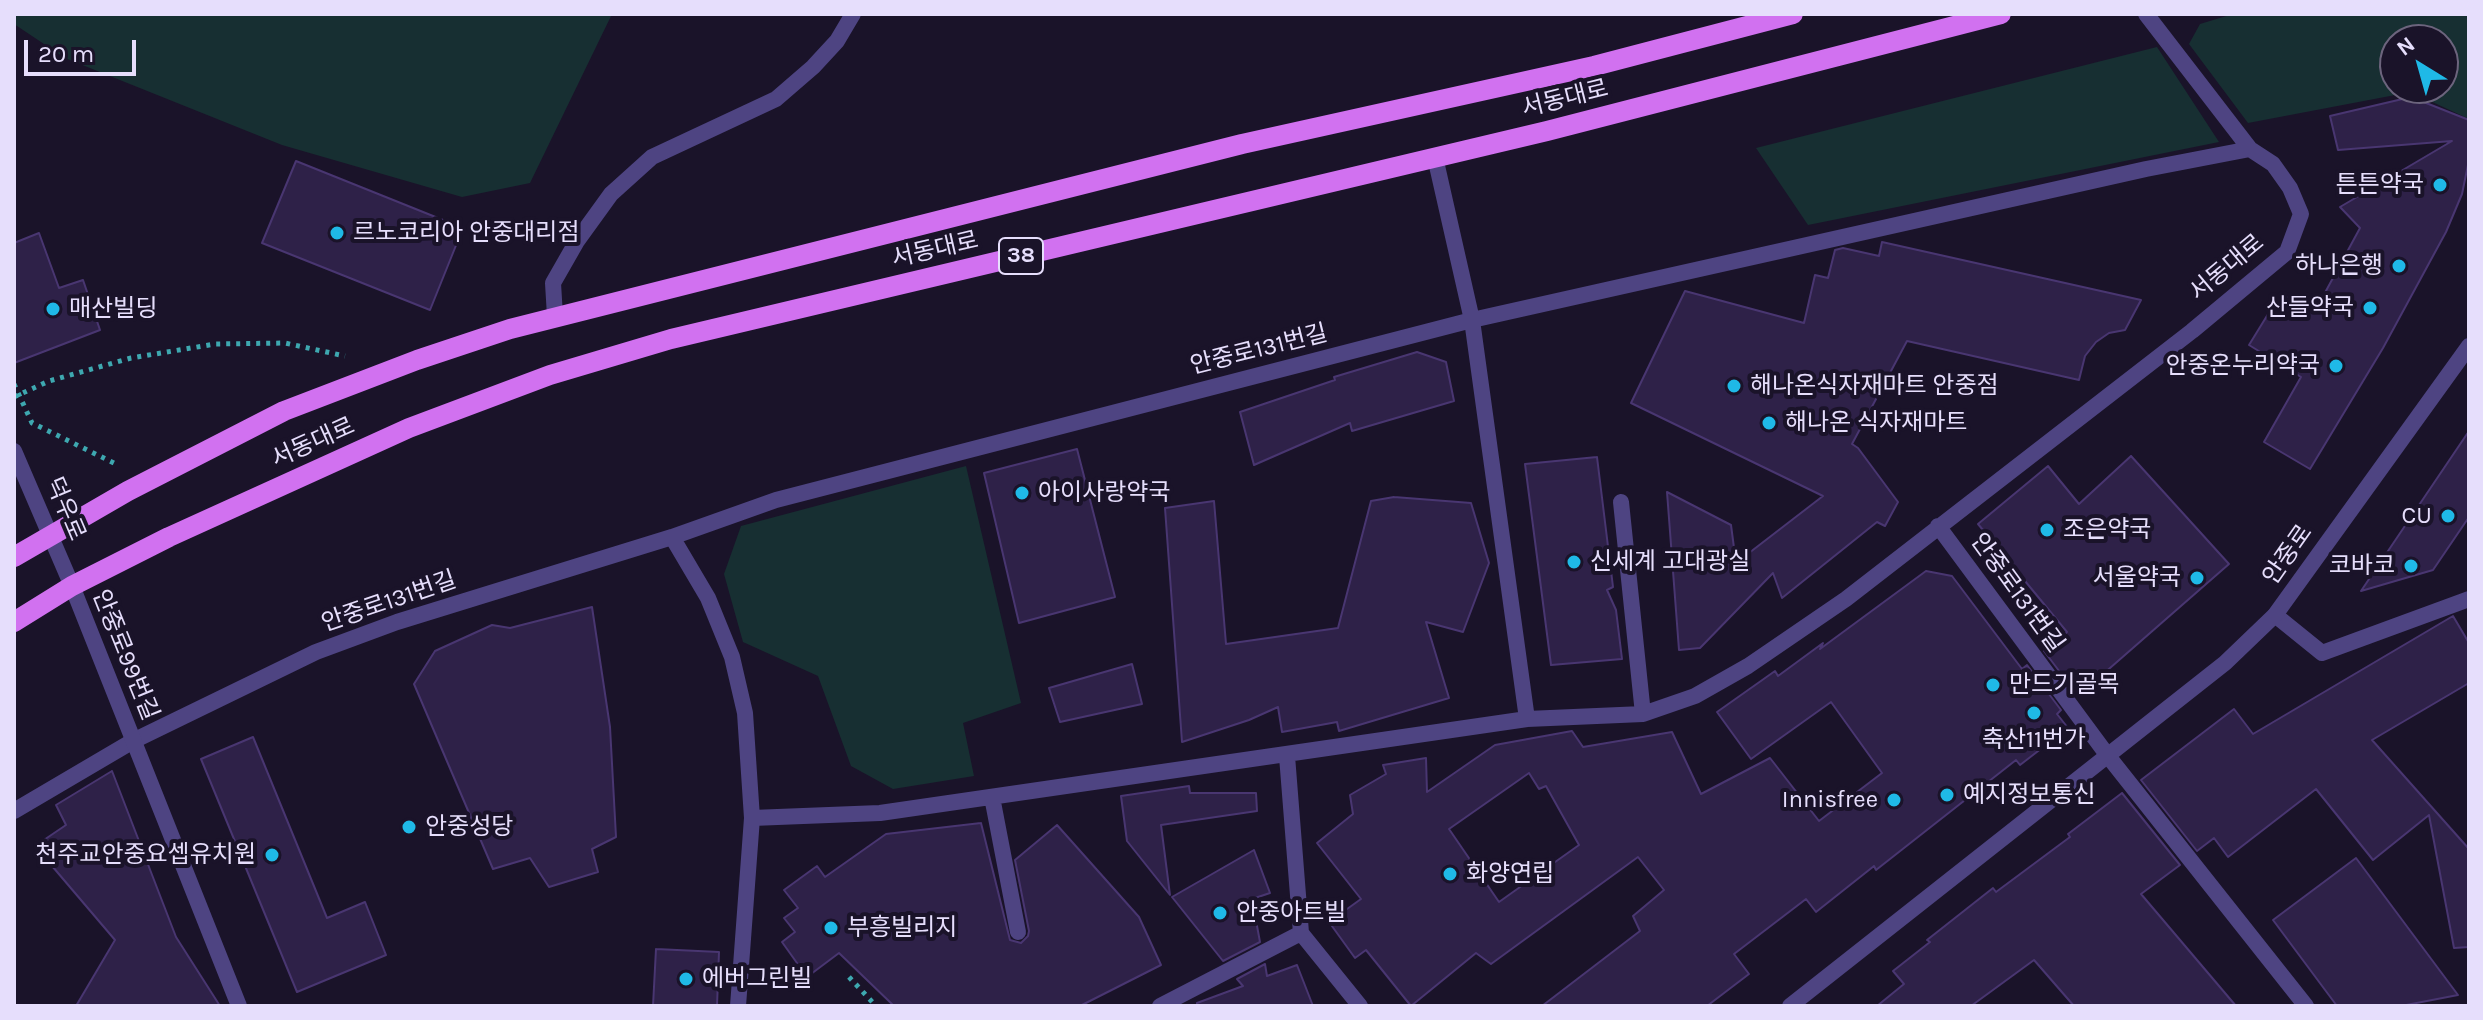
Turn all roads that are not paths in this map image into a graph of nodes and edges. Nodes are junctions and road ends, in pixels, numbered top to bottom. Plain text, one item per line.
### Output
1 (853, 14) edge
2 (1793, 14) edge
3 (2001, 14) edge
4 (2146, 14) edge
5 (2250, 149) junction
6 (1435, 157) junction
7 (555, 316) junction
8 (1472, 320) junction
9 (2469, 346) edge
10 (14, 451) edge
11 (1621, 502) dead end
12 (1938, 526) junction
13 (51, 534) junction
14 (672, 537) junction
15 (14, 557) edge
16 (72, 586) junction
17 (2469, 599) edge
18 (2275, 615) junction
19 (14, 622) edge
20 (1643, 714) junction
21 (1527, 719) junction
22 (133, 741) junction
23 (1287, 756) junction
24 (2108, 756) junction
25 (992, 797) junction
26 (14, 811) edge
27 (752, 818) junction
28 (1018, 932) dead end
29 (1301, 933) junction
30 (239, 1006) edge
31 (738, 1006) edge
32 (1160, 1006) edge
33 (1360, 1006) edge
34 (1790, 1006) edge
35 (2306, 1006) edge

1 - 7 street
2 - 7 main road, 서동대로 / 38
3 - 6 main road, 서동대로 / 38
4 - 5 street, 서동대로
5 - 8 street
5 - 12 street, 서동대로
6 - 8 street
6 - 16 main road, 서동대로 / 38
7 - 13 main road, 서동대로 / 38
8 - 14 street, 안중로131번길
8 - 21 street
9 - 18 street, 안중로
10 - 13 street, 덕우로
11 - 20 street
12 - 20 street, 안중로131번길
12 - 24 street, 안중로131번길
13 - 15 main road, 서동대로 / 38
13 - 16 street, 덕우로
14 - 22 street, 안중로131번길
14 - 27 street
16 - 19 main road, 서동대로 / 38
16 - 22 street, 안중로99번길
17 - 18 street
18 - 24 street, 안중로
20 - 21 street, 안중로131번길
21 - 23 street, 안중로131번길
22 - 26 street, 안중로99번길
22 - 30 street, 안중로99번길
23 - 25 street, 안중로131번길
23 - 29 street
24 - 34 street, 안중로
24 - 35 street
25 - 27 street, 안중로131번길
25 - 28 street
27 - 31 street
29 - 32 street
29 - 33 street

